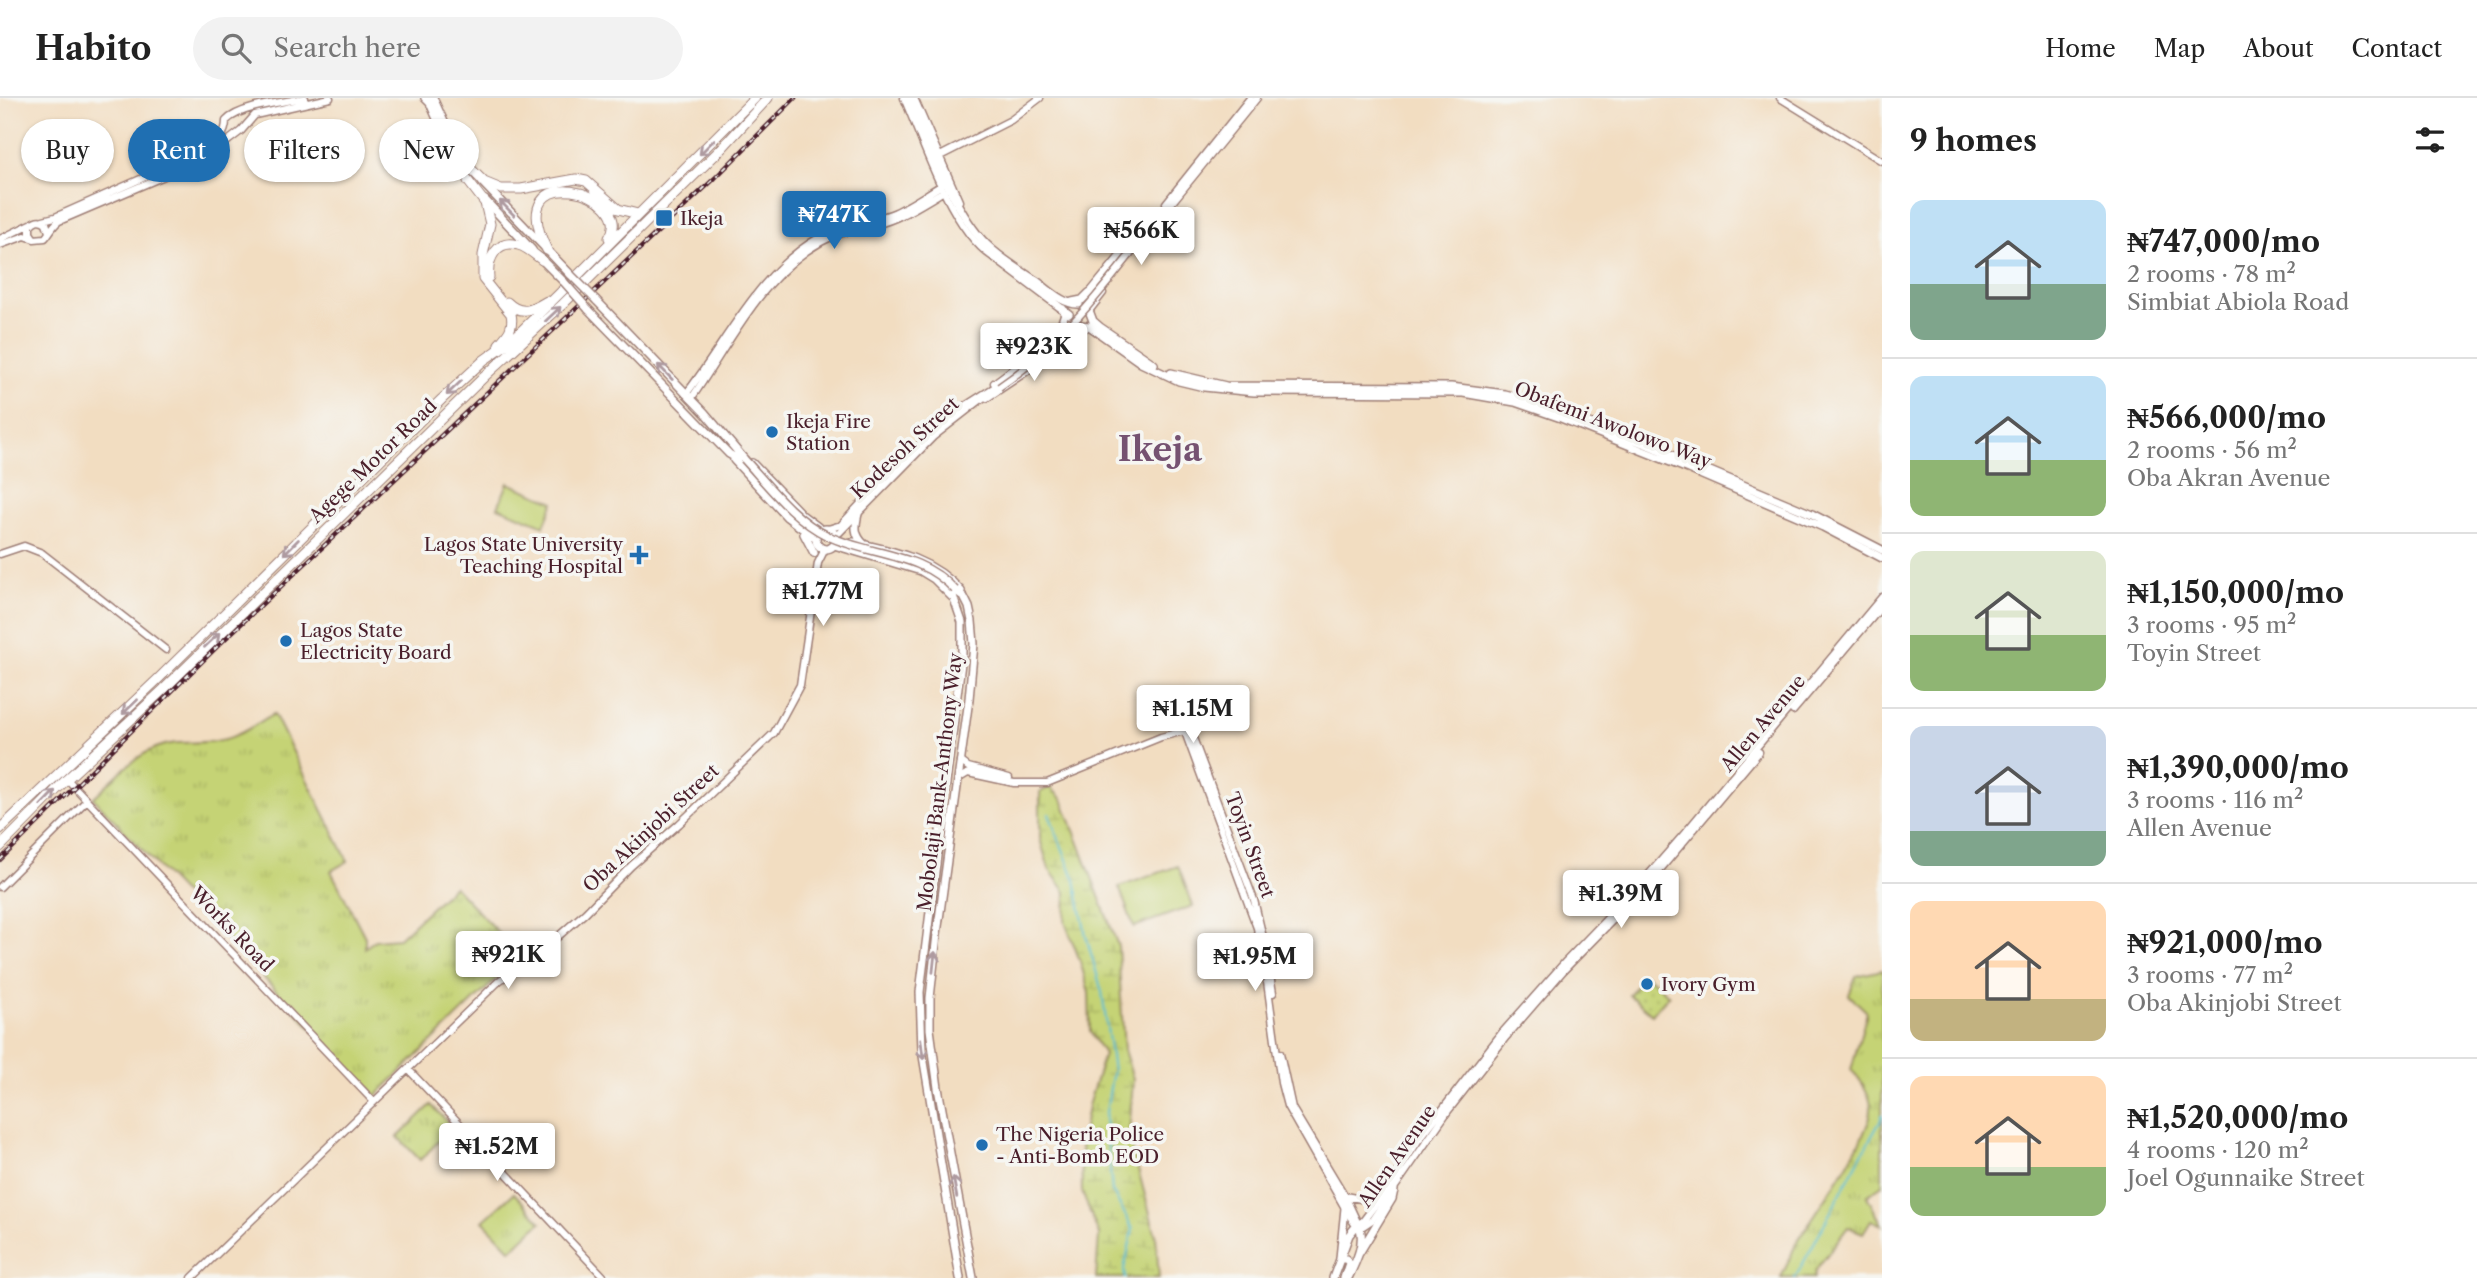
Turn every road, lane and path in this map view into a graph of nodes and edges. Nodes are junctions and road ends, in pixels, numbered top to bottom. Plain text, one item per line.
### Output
1 (305, 98) edge
2 (330, 98) edge
3 (425, 98) edge
4 (433, 98) edge
5 (755, 98) edge
6 (768, 98) edge
7 (908, 98) edge
8 (1040, 98) edge
9 (1250, 98) edge
10 (1258, 98) edge
11 (1780, 98) edge
12 (237, 114) junction
13 (229, 119) edge
14 (244, 119) edge
15 (252, 119) edge
16 (437, 119) edge
17 (443, 119) edge
18 (244, 126) edge
19 (230, 133) edge
20 (235, 135) junction
21 (938, 161) junction
22 (1882, 162) edge
23 (479, 177) edge
24 (479, 178) edge
25 (133, 182) edge
26 (469, 182) edge
27 (469, 182) edge
28 (943, 188) junction
29 (1164, 209) junction
30 (638, 214) junction
31 (41, 220) junction
32 (32, 223) junction
33 (49, 232) junction
34 (0, 239) edge
35 (34, 239) junction
36 (0, 245) edge
37 (547, 250) junction
38 (601, 250) junction
39 (542, 260) junction
40 (1001, 260) junction
41 (1107, 273) junction
42 (1114, 279) junction
43 (1089, 293) junction
44 (558, 295) junction
45 (1057, 300) junction
46 (1079, 304) junction
47 (1091, 310) junction
48 (513, 312) junction
49 (1069, 314) junction
50 (1061, 325) junction
51 (1081, 325) junction
52 (526, 326) junction
53 (1096, 327) junction
54 (1069, 331) junction
55 (1038, 350) junction
56 (1043, 357) junction
57 (484, 360) junction
58 (998, 386) junction
59 (688, 396) junction
60 (972, 400) junction
61 (970, 407) junction
62 (1562, 416) junction
63 (736, 448) junction
64 (729, 454) junction
65 (742, 460) junction
66 (795, 508) junction
67 (858, 514) junction
68 (787, 517) junction
69 (802, 530) junction
70 (825, 530) junction
71 (816, 540) junction
72 (835, 540) junction
73 (869, 546) junction
74 (825, 549) junction
75 (1882, 550) edge
76 (814, 553) junction
77 (0, 554) edge
78 (871, 556) junction
79 (1882, 558) edge
80 (273, 564) junction
81 (281, 573) junction
82 (954, 594) junction
83 (964, 597) junction
84 (1882, 597) edge
85 (1882, 606) edge
86 (166, 650) dead end
87 (796, 691) junction
88 (1186, 730) junction
89 (960, 761) junction
90 (67, 779) junction
91 (958, 779) junction
92 (946, 791) junction
93 (956, 793) junction
94 (87, 800) junction
95 (0, 829) edge
96 (0, 847) edge
97 (0, 887) edge
98 (408, 1069) junction
99 (374, 1102) junction
100 (1394, 1190) junction
101 (1383, 1194) junction
102 (1346, 1196) junction
103 (1345, 1208) junction
104 (1358, 1224) junction
105 (963, 1230) junction
106 (952, 1232) junction
107 (968, 1254) junction
108 (1359, 1255) junction
109 (956, 1257) junction
110 (1340, 1258) junction
111 (192, 1278) edge
112 (605, 1278) edge
113 (960, 1278) edge
114 (973, 1278) edge
115 (1333, 1278) edge
116 (1346, 1278) edge

1 - 12 main road
2 - 15 main road
3 - 16 main road
4 - 17 main road
5 -> 30 highway, Agege Motor Road
81 -> 6 highway, Agege Motor Road
7 - 21 main road
7 - 28 main road
8 - 21 main road
9 - 29 main road
10 - 29 main road
11 - 22 main road
12 - 13 main road
12 - 14 main road
18 - 20 main road
19 - 20 main road
20 - 33 main road
21 - 40 main road
21 - 40 main road
23 - 30 highway
37 -> 24 main road
25 - 31 main road
26 - 39 main road
27 - 48 highway
28 - 40 main road
28 - 59 main road
29 - 41 main road
29 - 42 main road
29 - 58 main road, bridge
30 - 38 highway, Agege Motor Road
31 - 32 main road
31 - 33 main road
32 - 34 main road
32 - 35 main road
33 - 35 main road
35 - 36 main road
37 - 38 highway
59 -> 37 main road, bridge
38 - 44 highway, Agege Motor Road
39 - 48 highway
39 - 64 main road, bridge
40 - 45 main road
41 - 42 main road
41 - 43 main road
42 - 47 main road
43 - 45 main road
43 - 46 main road
44 - 48 highway
44 - 52 highway, Agege Motor Road
45 - 46 main road, Obafemi Awolowo Way
45 - 49 main road, Obafemi Awolowo Way
45 - 50 main road
46 - 47 main road, Obafemi Awolowo Way
46 - 49 main road
47 - 51 main road
47 - 53 main road, Obafemi Awolowo Way
48 - 52 highway
48 - 57 highway
49 - 50 main road
49 - 51 main road, Obafemi Awolowo Way
50 - 55 main road
51 - 53 main road, Obafemi Awolowo Way
51 - 54 main road
52 - 57 highway, Agege Motor Road
53 - 54 main road
53 - 62 main road, Obafemi Awolowo Way
54 - 56 main road
55 - 56 main road
55 - 60 main road
56 - 61 main road
57 -> 80 highway, Agege Motor Road
58 - 60 main road, Kodesoh Street
58 - 61 main road, Kodesoh Street
59 - 63 main road
60 - 70 main road, Kodesoh Street
61 - 67 main road, Kodesoh Street
62 - 75 main road, Obafemi Awolowo Way
62 - 79 main road, Obafemi Awolowo Way
63 - 65 main road
63 - 66 main road
64 - 65 main road
64 - 68 main road
65 - 82 main road, bridge
66 - 68 main road
66 - 70 main road
67 - 72 main road, Kodesoh Street
67 - 73 main road
68 - 69 main road
69 - 71 main road
69 - 76 main road
70 - 71 main road
70 - 72 main road
71 - 74 main road
71 - 76 main road
72 - 73 main road
72 - 74 main road
72 - 78 main road
73 - 78 main road
73 - 83 main road
74 - 87 main road, Oba Akinjobi Street
76 - 87 main road
77 - 86 main road
78 - 82 main road
80 - 81 highway
80 -> 95 highway, Agege Motor Road
90 -> 81 highway, Agege Motor Road
82 - 83 main road
82 - 92 main road, Mobolaji Bank-Anthony Way
83 - 89 main road, Mobolaji Bank-Anthony Way
84 - 101 main road, Allen Avenue
85 - 100 main road, Allen Avenue
87 - 98 main road, Oba Akinjobi Street
88 - 89 main road
88 - 91 main road
88 - 102 main road, Toyin Street
88 - 103 main road, Toyin Street
89 - 91 main road, Mobolaji Bank-Anthony Way
90 - 94 main road, Works Road
96 -> 90 highway, Agege Motor Road
91 - 93 main road, Mobolaji Bank-Anthony Way
92 - 93 main road
92 -> 106 main road, Mobolaji Bank-Anthony Way
105 -> 93 main road, Mobolaji Bank-Anthony Way
94 - 97 main road
94 - 99 main road, Works Road
98 - 99 main road, Oba Akinjobi Street
98 - 112 main road
99 - 111 main road, Oba Akinjobi Street
100 - 104 main road, Allen Avenue
100 - 108 main road
101 - 102 main road
101 - 104 main road, Allen Avenue
102 - 104 main road, Toyin Street
103 - 104 main road, Toyin Street
103 - 110 main road
104 - 108 main road
104 - 110 main road
105 - 106 main road
105 - 107 main road, Mobolaji Bank-Anthony Way
106 - 109 main road, Mobolaji Bank-Anthony Way
107 - 109 main road
107 - 114 main road, Mobolaji Bank-Anthony Way
108 - 116 main road
109 - 113 main road, Mobolaji Bank-Anthony Way
110 - 115 main road
110 - 116 main road

